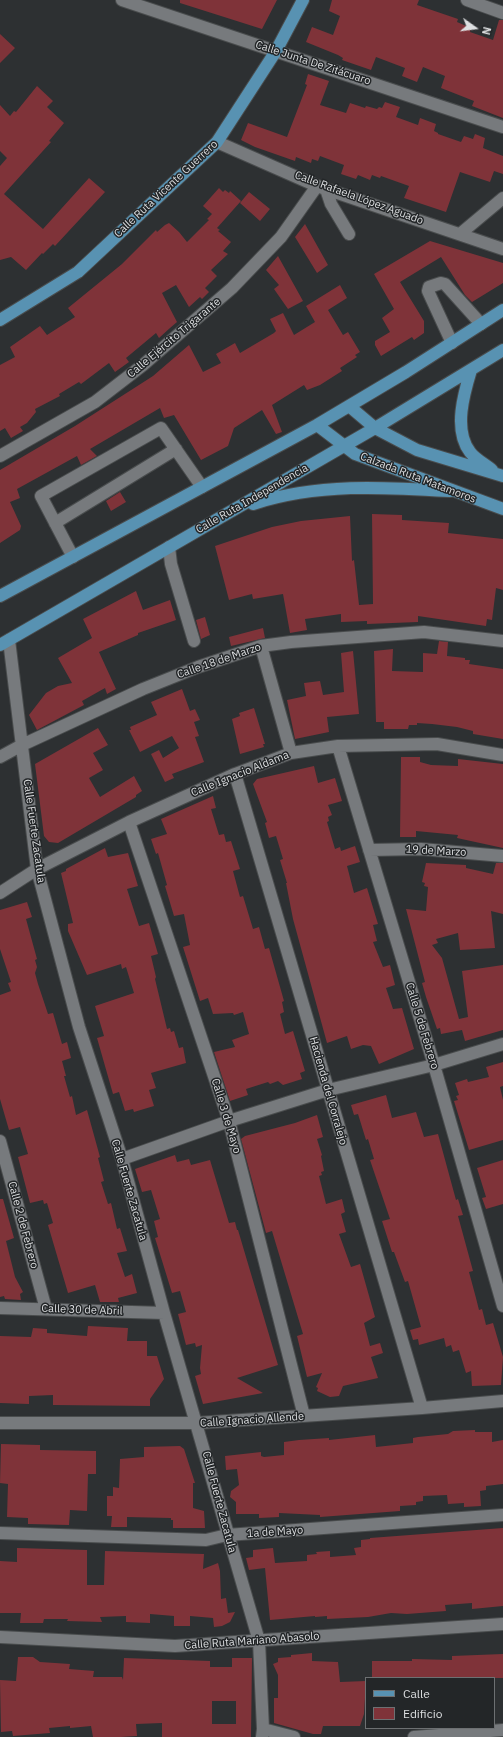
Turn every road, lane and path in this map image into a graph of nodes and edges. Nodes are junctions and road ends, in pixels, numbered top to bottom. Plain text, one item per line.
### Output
1 (122, 0) edge
2 (303, 0) edge
3 (467, 0) edge
4 (503, 13) edge
5 (276, 51) junction
6 (503, 127) edge
7 (217, 142) junction
8 (322, 187) junction
9 (503, 198) edge
10 (349, 234) dead end
11 (460, 234) junction
12 (502, 246) edge
13 (503, 310) edge
14 (0, 320) edge
15 (481, 324) junction
16 (452, 343) junction
17 (501, 354) edge
18 (471, 370) junction
19 (348, 406) junction
20 (317, 425) junction
21 (375, 428) junction
22 (344, 446) junction
23 (176, 449) junction
24 (0, 456) edge
25 (499, 474) edge
26 (202, 487) junction
27 (450, 491) junction
28 (503, 509) edge
29 (228, 513) junction
30 (55, 523) junction
31 (168, 547) junction
32 (74, 557) junction
33 (0, 596) edge
34 (194, 641) dead end
35 (503, 641) edge
36 (4, 642) edge
37 (261, 646) junction
38 (22, 745) junction
39 (338, 746) junction
40 (291, 753) junction
41 (503, 755) edge
42 (0, 757) edge
43 (235, 774) junction
44 (129, 822) junction
45 (368, 850) junction
46 (503, 856) edge
47 (37, 869) junction
48 (0, 893) edge
49 (503, 1044) edge
50 (434, 1065) junction
51 (328, 1090) junction
52 (229, 1122) junction
53 (0, 1141) edge
54 (122, 1159) junction
55 (503, 1306) edge
56 (0, 1308) edge
57 (46, 1309) junction
58 (164, 1313) junction
59 (503, 1401) edge
60 (422, 1408) junction
61 (304, 1416) junction
62 (0, 1423) edge
63 (197, 1423) junction
64 (503, 1515) edge
65 (0, 1533) edge
66 (228, 1535) junction
67 (503, 1624) edge
68 (0, 1637) edge
69 (260, 1641) junction
70 (503, 1730) edge
71 (262, 1733) edge
72 (294, 1737) edge
73 (414, 1737) edge

1 - 5 street, Calle Junta De Zitácuaro
2 - 5 main road, Calle Ruta Vicente Guerrero
3 - 4 street
5 - 6 street, Calle Junta De Zitácuaro
5 - 7 main road, Calle Ruta Vicente Guerrero
7 - 8 street, Calle Rafaela López Aguado
7 - 14 main road, Calle Ruta Vicente Guerrero
8 - 10 street
8 - 11 street, Calle Rafaela López Aguado
8 - 24 street, Calle Ejército Trigarante
9 - 11 street
11 - 12 street, Calle Rafaela López Aguado
13 - 15 main road
15 - 16 main road
15 - 16 street
16 - 19 main road
17 - 18 main road, Calle Ruta Independencia
18 - 21 main road, Calle Ruta Independencia
18 - 25 main road
19 - 20 main road
19 - 21 main road
20 - 22 main road, Calzada Ruta Matamoros
20 - 26 main road
21 - 22 main road, Calle Ruta Independencia
21 - 25 main road
22 - 27 main road, Calzada Ruta Matamoros
22 - 29 main road, Calle Ruta Independencia
23 - 26 street
23 - 30 street
23 - 30 street
26 - 32 main road
27 - 28 main road, Calzada Ruta Matamoros
27 - 29 main road
29 - 31 main road, Calle Ruta Independencia
30 - 32 street
31 - 34 street
31 - 36 main road, Calle Ruta Independencia
32 - 33 main road
35 - 37 street, Calle 18 de Marzo
36 - 38 street, Calle Fuerte Zacatula
37 - 38 street, Calle 18 de Marzo
37 - 40 street
38 - 42 street, Calle 18 de Marzo
38 - 47 street, Calle Fuerte Zacatula
39 - 40 street, Calle Ignacio Aldama
39 - 41 street, Calle Ignacio Aldama
39 - 45 street, Calle 5 de Febrero
40 - 43 street, Calle Ignacio Aldama
43 - 44 street, Calle Ignacio Aldama
43 - 51 street, Hacienda del Corralejo
44 - 47 street, Calle Ignacio Aldama
44 - 52 street, Calle 3 de Mayo
45 - 46 street, 19 de Marzo
45 - 50 street, Calle 5 de Febrero
47 - 48 street, Calle Ignacio Aldama
47 - 54 street, Calle Fuerte Zacatula
49 - 50 street
50 - 51 street
50 - 55 street, Calle 5 de Febrero
51 - 52 street
51 - 60 street, Hacienda del Corralejo
52 - 54 street
52 - 61 street, Calle 3 de Mayo
53 - 57 street, Calle 2 de Febrero
54 - 58 street, Calle Fuerte Zacatula
56 - 57 street, Calle 30 de Abril
57 - 58 street, Calle 30 de Abril
58 - 63 street, Calle Fuerte Zacatula
59 - 60 street, Calle Ignacio Allende
60 - 61 street, Calle Ignacio Allende
61 - 63 street, Calle Ignacio Allende
62 - 63 street, Calle Ignacio Allende
63 - 66 street, Calle Fuerte Zacatula
64 - 66 street, 1a de Mayo
65 - 66 street, 1a de Mayo
66 - 69 street, Calle Fuerte Zacatula
67 - 69 street, Calle Ruta Mariano Abasolo
68 - 69 street, Calle Ruta Mariano Abasolo
69 - 71 street, Calle Fuerte Zacatula
70 - 73 street
71 - 72 street

